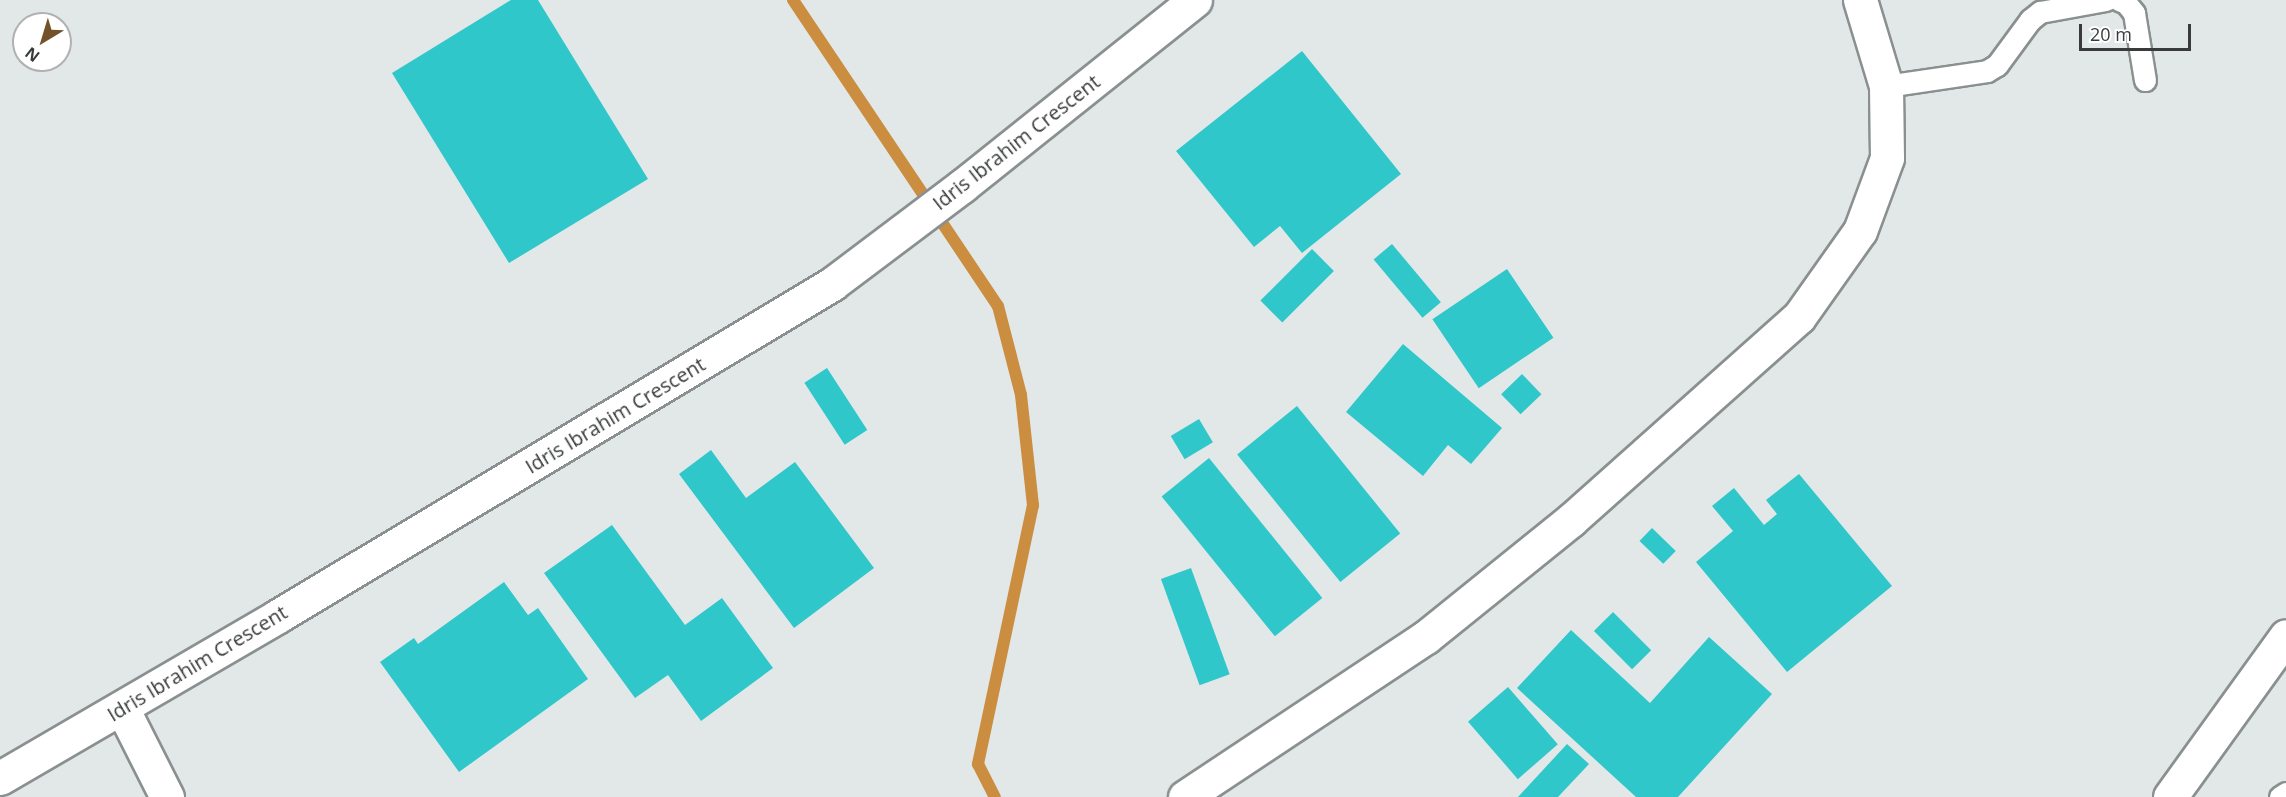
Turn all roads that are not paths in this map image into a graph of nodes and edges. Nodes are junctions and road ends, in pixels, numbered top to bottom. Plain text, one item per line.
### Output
1 (1195, 0) edge
2 (1860, 0) edge
3 (2106, 0) edge
4 (2119, 0) edge
5 (2145, 80) dead end
6 (1886, 86) junction
7 (2286, 636) edge
8 (122, 708) junction
9 (0, 778) edge
10 (2286, 793) edge
11 (167, 797) edge
12 (1185, 797) edge
13 (2170, 797) edge
14 (2280, 797) edge

1 - 8 street, Idris Ibrahim Crescent
2 - 6 street
3 - 6 lane
4 - 5 lane
6 - 12 street
7 - 13 street
8 - 9 street, Idris Ibrahim Crescent
8 - 11 street
10 - 14 lane

